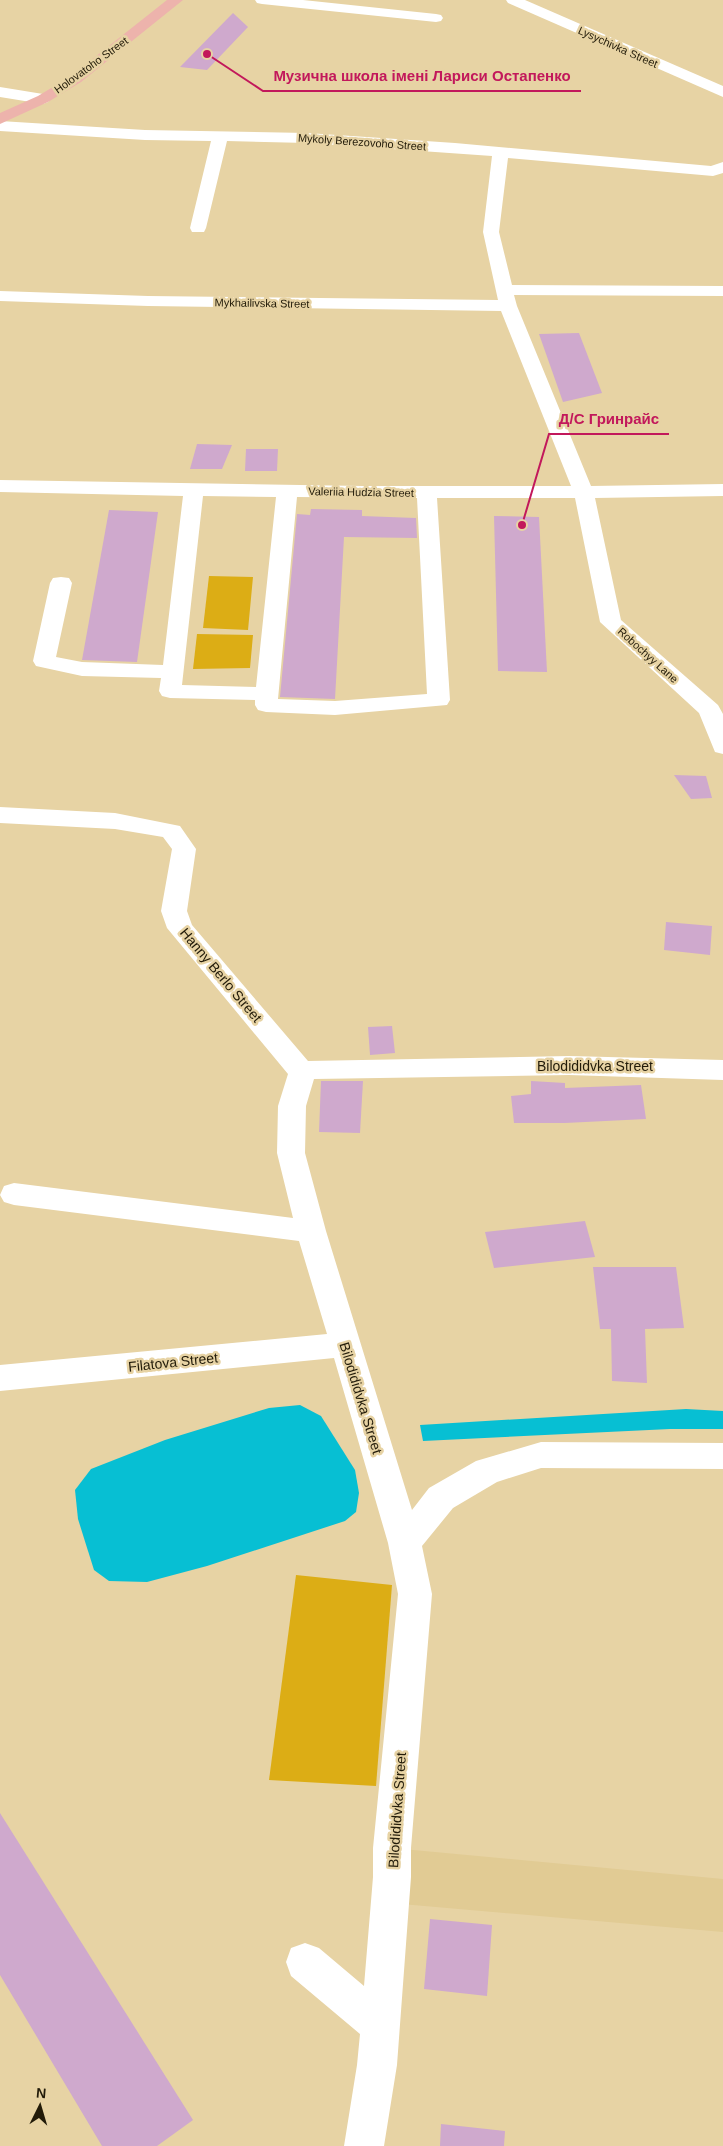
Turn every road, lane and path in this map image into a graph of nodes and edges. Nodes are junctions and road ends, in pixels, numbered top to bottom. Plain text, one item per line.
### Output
1 (176, 0) edge
2 (262, 0) edge
3 (513, 0) edge
4 (436, 18) dead end
5 (0, 92) edge
6 (723, 92) edge
7 (43, 99) junction
8 (0, 119) edge
9 (0, 126) edge
10 (220, 137) junction
11 (501, 152) junction
12 (723, 168) edge
13 (198, 228) dead end
14 (723, 291) edge
15 (0, 296) edge
16 (506, 298) junction
17 (0, 486) edge
18 (194, 490) junction
19 (723, 490) edge
20 (287, 492) junction
21 (427, 493) junction
22 (584, 493) junction
23 (61, 584) dead end
24 (173, 672) junction
25 (268, 694) junction
26 (723, 748) edge
27 (0, 815) edge
28 (723, 1070) edge
29 (302, 1072) junction
30 (14, 1194) dead end
31 (311, 1232) junction
32 (345, 1345) junction
33 (0, 1378) edge
34 (723, 1456) edge
35 (404, 1543) junction
36 (305, 1962) dead end
37 (380, 2025) junction
38 (364, 2146) edge

1 - 7 main road, Holovatoho Street
2 - 4 street
3 - 6 street, Lysychivka Street
5 - 7 street
7 - 8 main road, Holovatoho Street
9 - 10 street, Mykoly Berezovoho Street
10 - 11 street, Mykoly Berezovoho Street
10 - 13 street
11 - 12 street, Mykoly Berezovoho Street
11 - 16 street
14 - 16 street, Mykhailivska Street
15 - 16 street, Mykhailivska Street
16 - 22 street, Robochyy Lane
17 - 18 street, Valeriia Hudzia Street
18 - 20 street, Valeriia Hudzia Street
18 - 24 street
19 - 22 street, Valeriia Hudzia Street
20 - 21 street, Valeriia Hudzia Street
20 - 25 street
21 - 22 street, Valeriia Hudzia Street
21 - 25 street
22 - 26 street, Robochyy Lane
23 - 24 street
24 - 25 street
27 - 29 street, Hanny Berlo Street
28 - 29 street, Bilodididvka Street
29 - 31 street, Bilodididvka Street
30 - 31 street
31 - 32 street, Bilodididvka Street
32 - 33 street, Filatova Street
32 - 35 street, Bilodididvka Street
34 - 35 street
35 - 37 street, Bilodididvka Street
36 - 37 street
37 - 38 street, Bilodididvka Street

